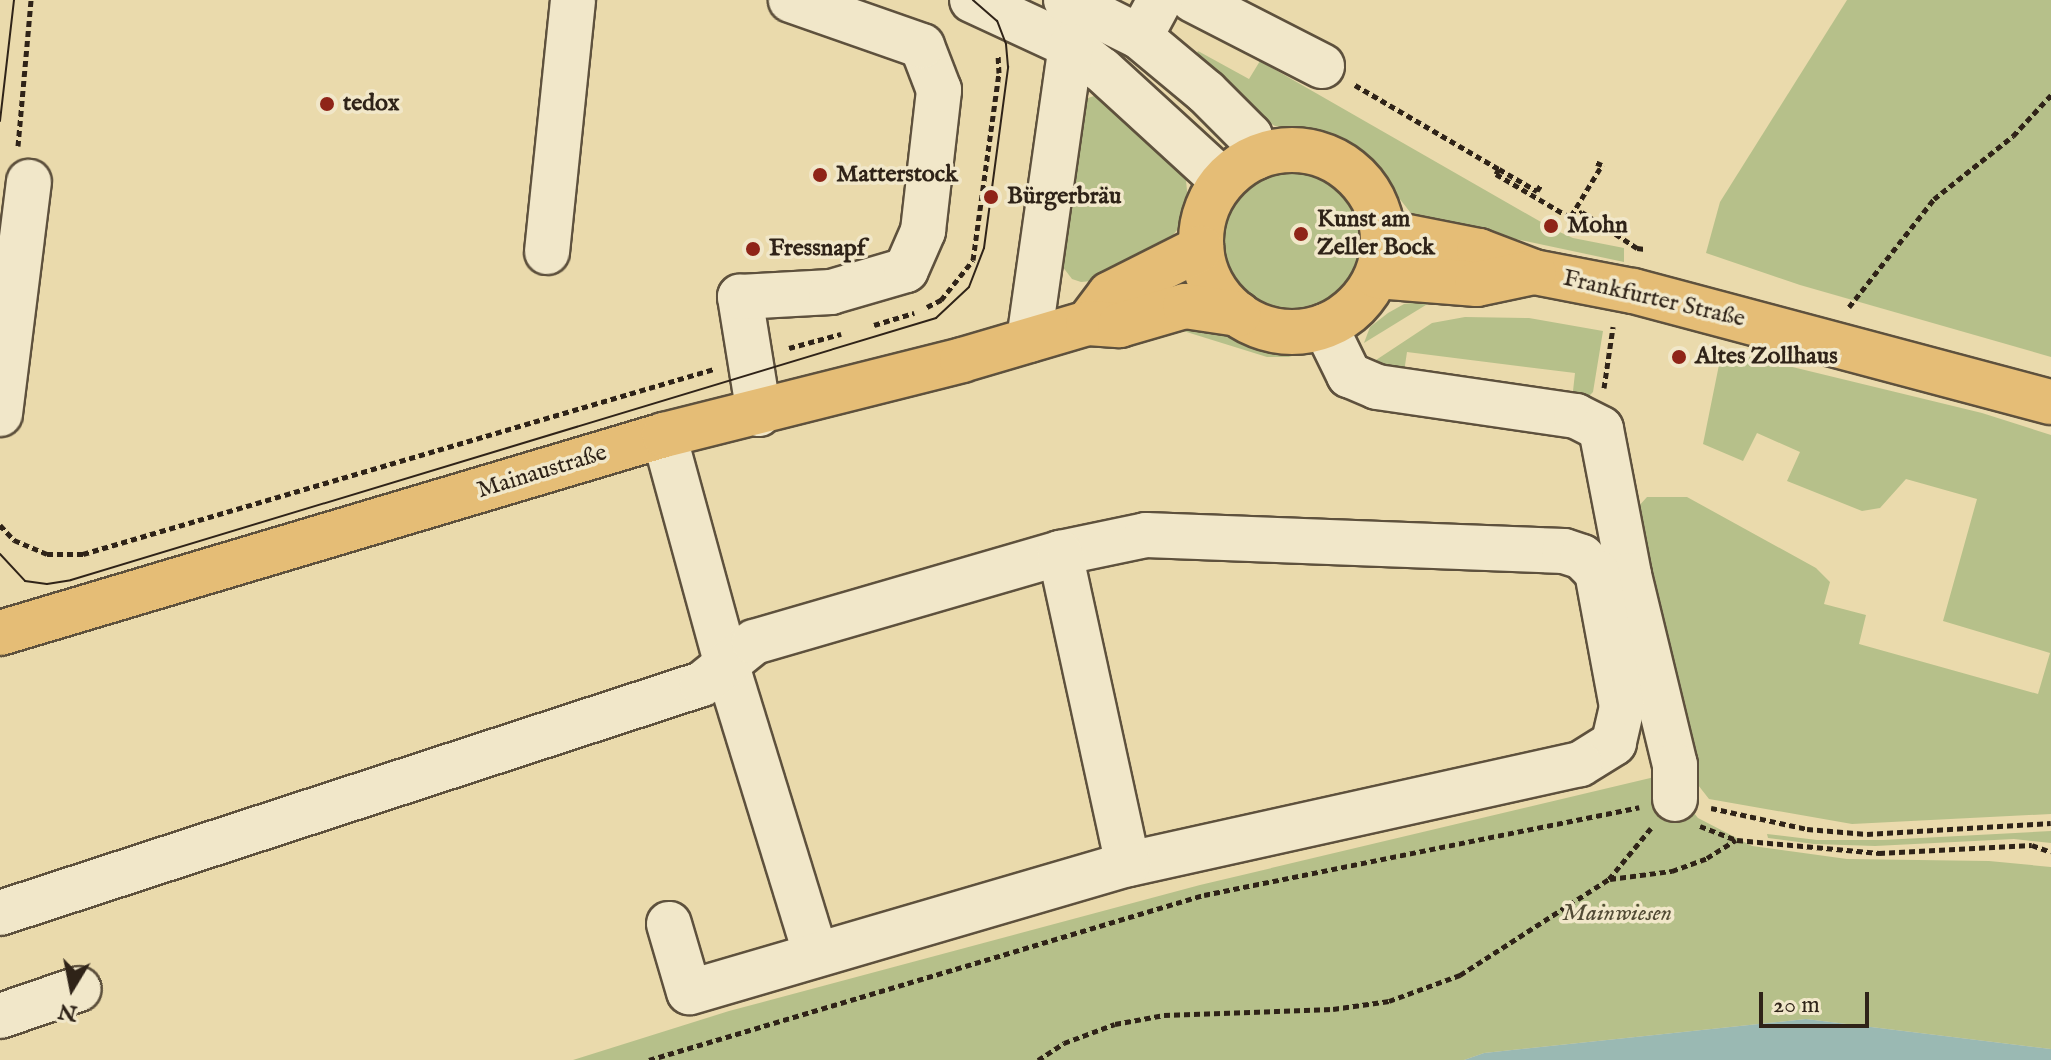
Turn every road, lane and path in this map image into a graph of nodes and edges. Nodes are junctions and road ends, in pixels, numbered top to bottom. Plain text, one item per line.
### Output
1 (31, 0) edge
2 (573, 0) edge
3 (791, 0) edge
4 (972, 0) edge
5 (1066, 0) edge
6 (1193, 0) edge
7 (1150, 18) edge
8 (993, 44) dead end
9 (1071, 46) junction
10 (1335, 74) joint
11 (2051, 95) edge
12 (1595, 162) dead end
13 (1244, 163) junction
14 (1499, 169) junction
15 (1542, 183) dead end
16 (28, 189) joint
17 (1571, 218) junction
18 (1383, 232) junction
19 (1201, 248) junction
20 (1637, 248) dead end
21 (547, 252) dead end
22 (1534, 272) junction
23 (1377, 276) junction
24 (1238, 314) junction
25 (1844, 314) dead end
26 (1615, 318) dead end
27 (1088, 323) junction
28 (865, 327) dead end
29 (851, 331) dead end
30 (1029, 340) junction
31 (1334, 344) junction
32 (752, 358) junction
33 (1603, 396) dead end
34 (2051, 402) edge
35 (0, 414) edge
36 (759, 414) junction
37 (664, 435) junction
38 (0, 525) edge
39 (1060, 553) junction
40 (2, 625) edge
41 (727, 666) junction
42 (1675, 799) junction
43 (2051, 823) edge
44 (1737, 840) junction
45 (2051, 852) edge
46 (1128, 864) junction
47 (1609, 879) junction
48 (0, 913) edge
49 (669, 924) dead end
50 (816, 955) junction
51 (79, 989) dead end
52 (0, 1016) edge
53 (649, 1060) edge
54 (1038, 1060) edge

1 - 16 path
2 - 21 street
3 - 32 street
4 - 9 street
5 - 7 street
6 - 10 street
7 - 13 street
8 - 28 path
9 - 13 street
9 - 30 street
10 - 14 path
11 - 25 path
12 - 17 path
13 - 18 main road
13 - 19 main road
14 - 15 path
14 - 17 path
16 - 35 street
17 - 20 path
18 - 22 main road, Frankfurter Straße
18 - 23 main road
19 - 24 main road
19 - 27 main road
22 - 23 main road, Frankfurter Straße
22 - 34 main road, Frankfurter Straße
23 - 31 main road
24 - 27 main road, Mainaustraße
24 - 31 main road
26 - 33 path
27 - 30 main road, Mainaustraße
29 - 32 path
30 - 36 main road, Mainaustraße
31 - 42 street
32 - 36 street
32 - 38 path
36 - 37 main road, Mainaustraße
37 - 40 main road, Mainaustraße
37 - 41 street
39 - 41 street
39 - 46 street
39 - 46 street
41 - 48 street
41 - 50 street
42 - 43 path
42 - 44 path
42 - 47 path
42 - 53 path
44 - 45 path
44 - 47 path
46 - 50 street
47 - 54 path
49 - 50 street
51 - 52 street

